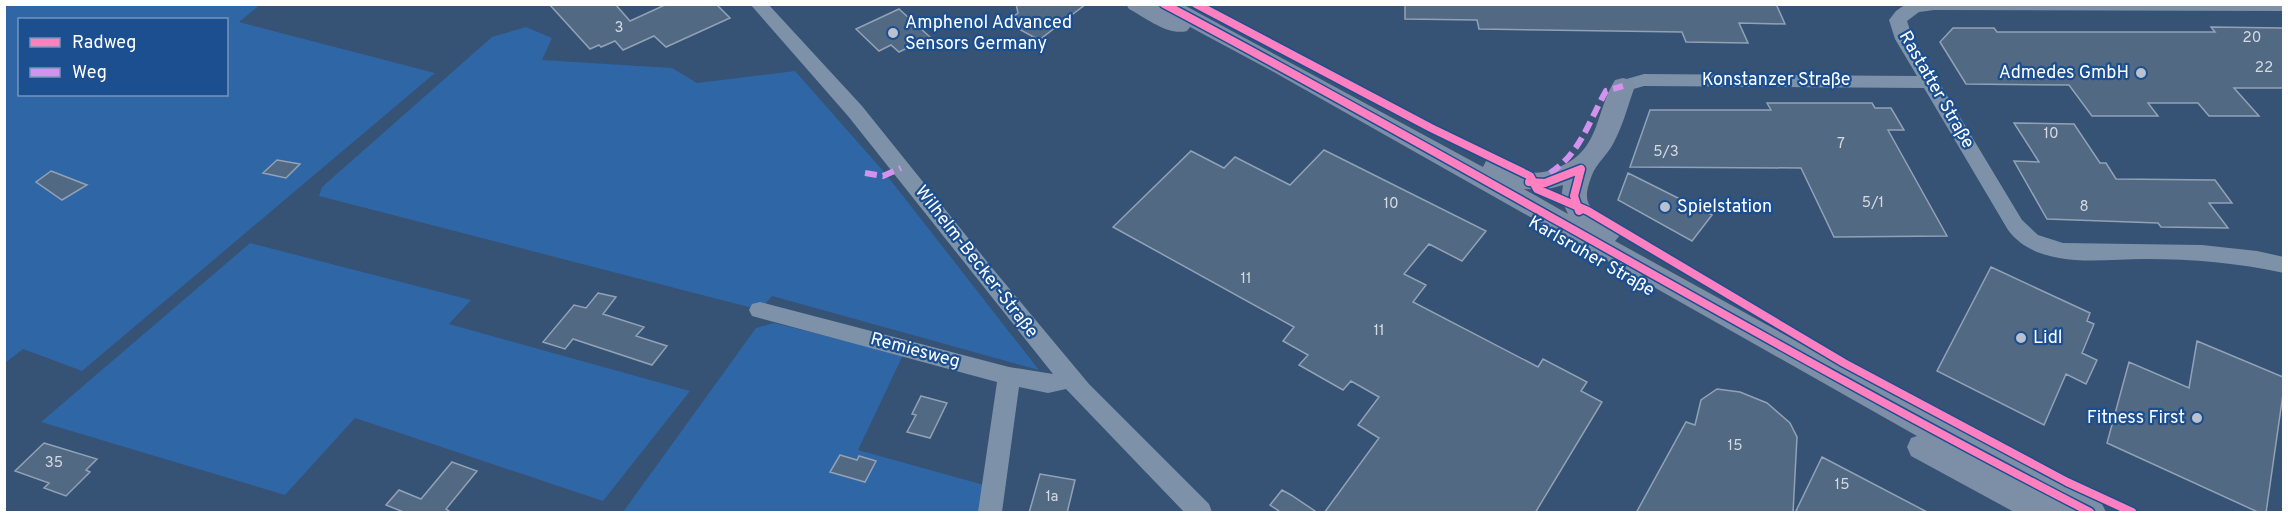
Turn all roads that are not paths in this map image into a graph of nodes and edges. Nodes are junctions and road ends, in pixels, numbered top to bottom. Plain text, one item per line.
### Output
1 (758, 4) edge
2 (1137, 4) edge
3 (1164, 4) edge
4 (2283, 6) edge
5 (1930, 82) junction
6 (1317, 85) junction
7 (1623, 86) joint
8 (1581, 169) junction
9 (2283, 265) edge
10 (760, 310) dead end
11 (1009, 376) junction
12 (1070, 378) junction
13 (1874, 400) junction
14 (990, 513) edge
15 (1200, 513) edge
16 (2043, 513) edge
17 (2090, 513) edge

1 - 12 street, Wilhelm-Becker-Straße
2 - 16 main road, Karlsruher Straße
3 - 6 main road, Karlsruher Straße
4 - 5 street, Rastatter Straße
5 - 7 street, Konstanzer Straße
5 - 9 street, Rastatter Straße
6 - 8 main road
6 - 13 main road, Karlsruher Straße
7 - 8 main road
8 - 13 main road
10 - 11 street, Remiesweg
11 - 12 street, Remiesweg
11 - 14 street
12 - 15 street, Wilhelm-Becker-Straße
13 - 17 main road, Karlsruher Straße

